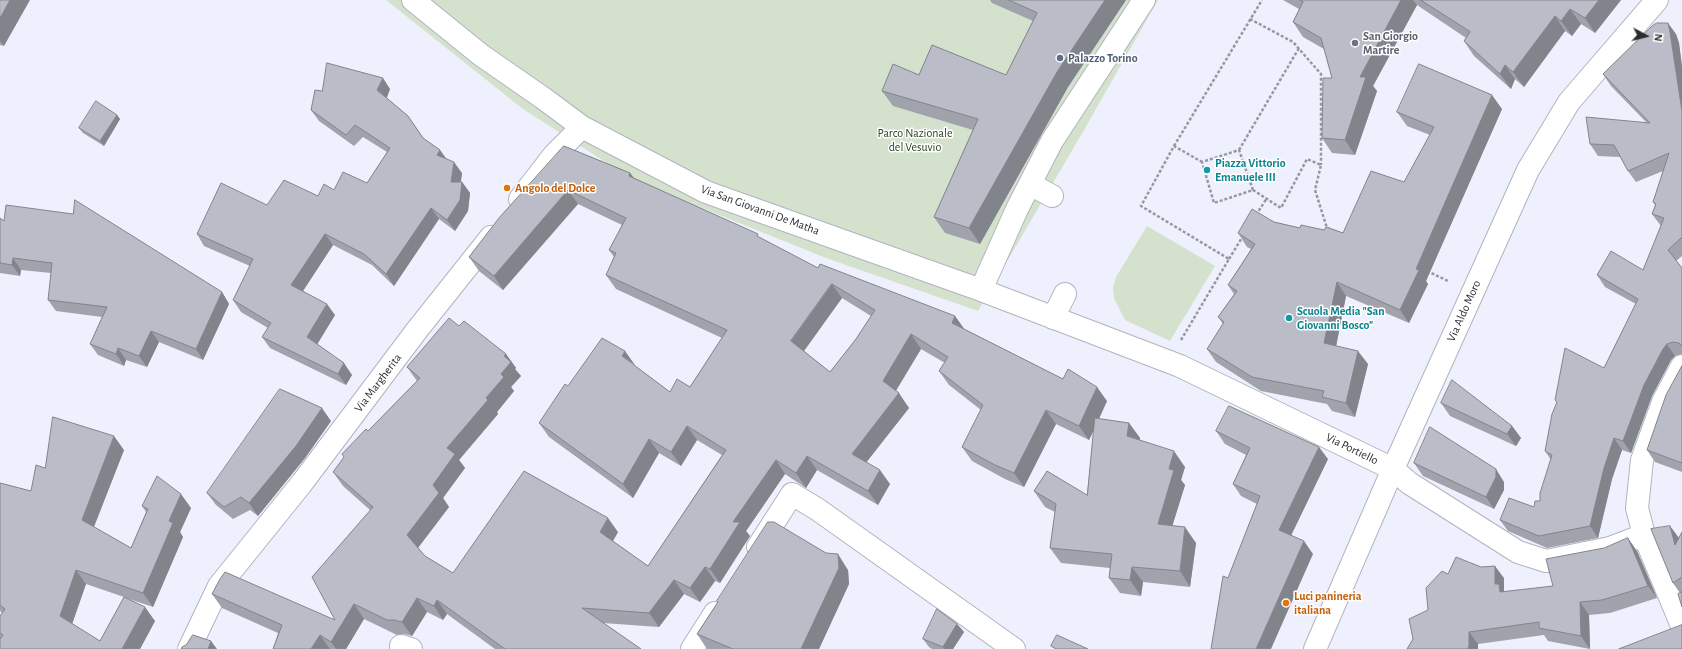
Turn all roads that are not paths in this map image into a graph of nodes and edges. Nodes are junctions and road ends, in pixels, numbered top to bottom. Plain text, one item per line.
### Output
1 (413, 0) edge
2 (1144, 0) edge
3 (1657, 0) edge
4 (582, 127) junction
5 (1030, 184) junction
6 (1052, 196) dead end
7 (981, 290) junction
8 (1065, 294) dead end
9 (1053, 318) junction
10 (1682, 366) edge
11 (1393, 469) junction
12 (1644, 535) junction
13 (746, 565) edge
14 (725, 598) edge
15 (1682, 626) edge
16 (189, 649) edge
17 (692, 649) edge
18 (1014, 649) edge
19 (1315, 649) edge

1 - 4 street, Via San Giovanni De Matha
2 - 5 street
3 - 11 street, Via Aldo Moro
4 - 7 street, Via San Giovanni De Matha
4 - 16 street, Via Margherita
5 - 6 street
5 - 7 street
7 - 9 street, Via San Giovanni De Matha
8 - 9 street
9 - 11 street, Via Portiello
10 - 12 street
11 - 12 street, Via Portiello
11 - 19 street, Via Aldo Moro
12 - 15 street
13 - 18 street
14 - 17 street

